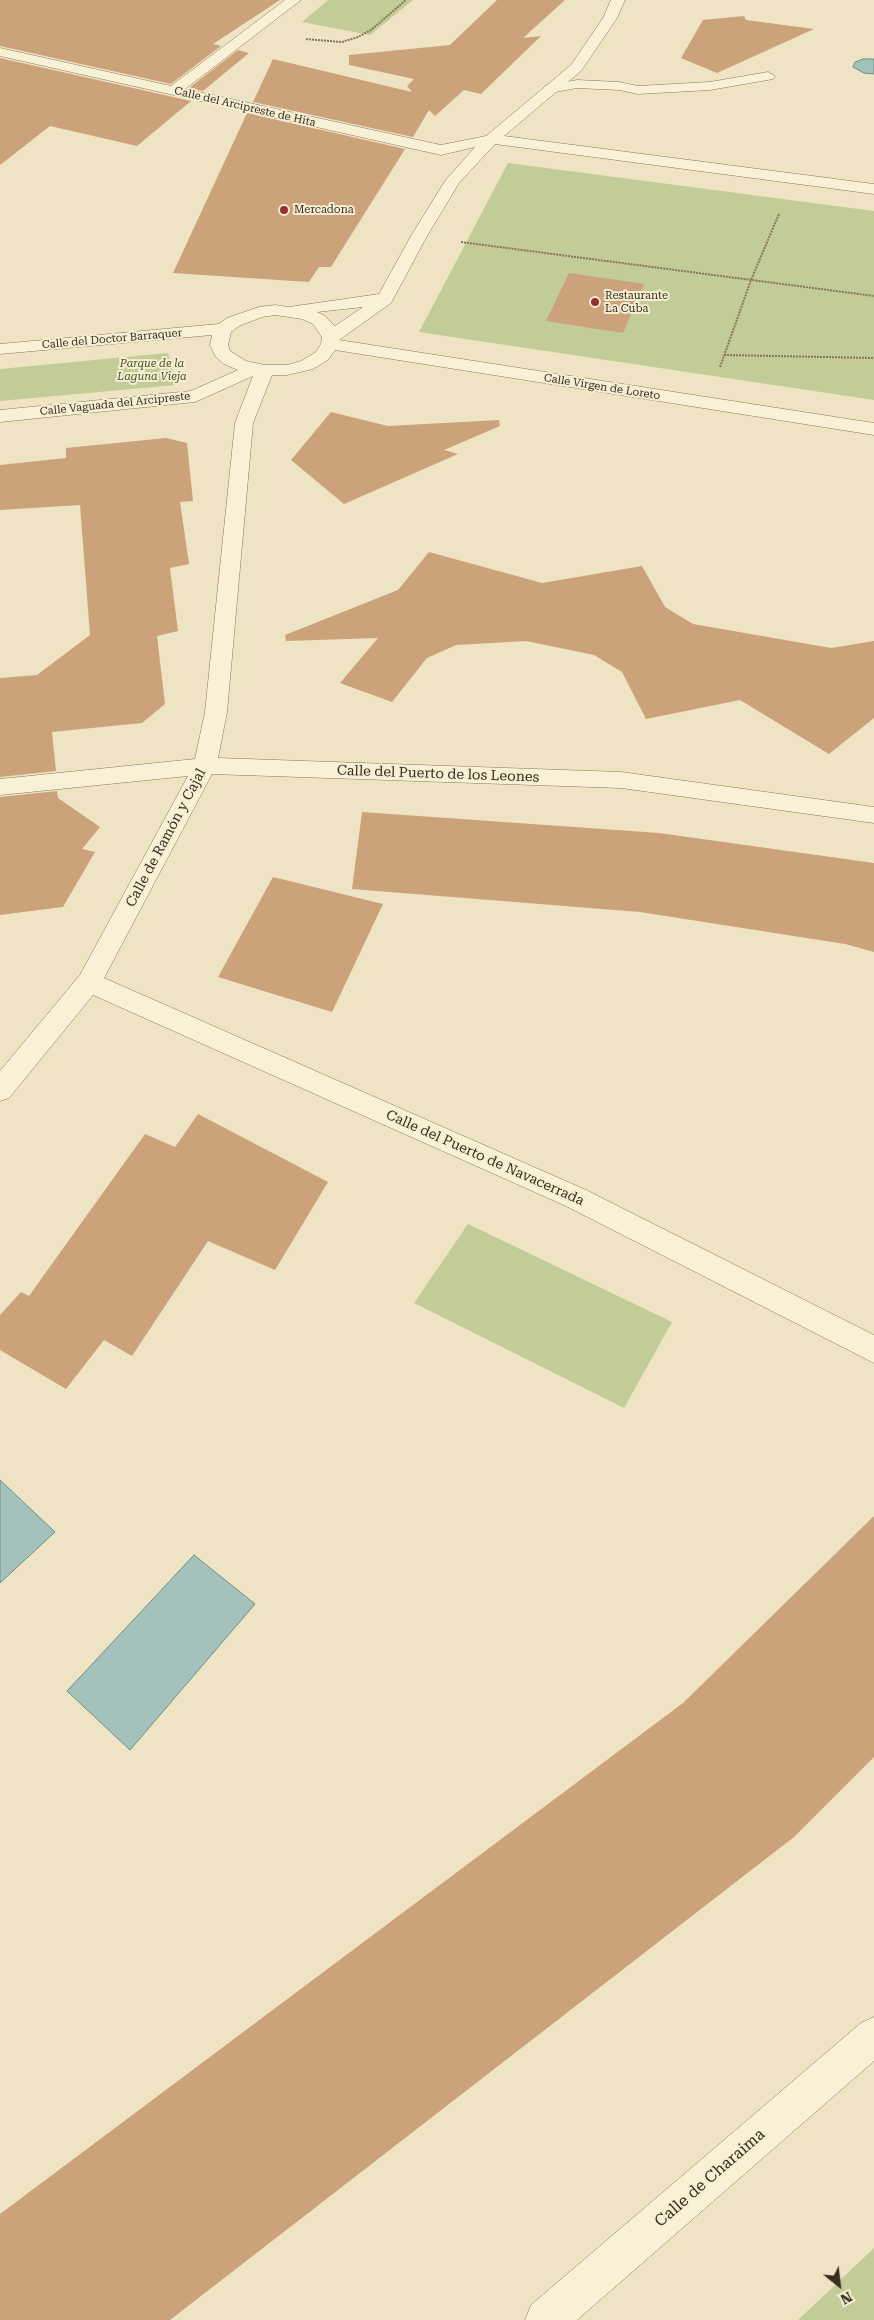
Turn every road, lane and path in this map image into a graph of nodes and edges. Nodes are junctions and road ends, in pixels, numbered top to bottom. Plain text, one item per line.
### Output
1 (294, 0) edge
2 (406, 0) edge
3 (618, 0) edge
4 (301, 38) dead end
5 (0, 52) edge
6 (768, 76) dead end
7 (738, 82) junction
8 (550, 89) junction
9 (173, 91) junction
10 (765, 92) dead end
11 (491, 139) junction
12 (874, 189) edge
13 (780, 212) dead end
14 (419, 236) junction
15 (751, 280) junction
16 (874, 296) edge
17 (385, 299) junction
18 (290, 310) junction
19 (224, 329) junction
20 (331, 341) junction
21 (0, 349) edge
22 (724, 355) junction
23 (874, 358) edge
24 (260, 370) junction
25 (707, 403) junction
26 (0, 416) edge
27 (874, 429) edge
28 (205, 766) junction
29 (0, 787) edge
30 (874, 815) edge
31 (89, 982) junction
32 (0, 1090) edge
33 (874, 1350) edge
34 (874, 2036) edge
35 (546, 2320) edge

1 - 9 street
2 - 4 path
3 - 8 street
5 - 9 street, Calle del Arcipreste de Hita
6 - 7 street
7 - 8 street
7 - 10 street
8 - 11 street
9 - 11 street, Calle del Arcipreste de Hita
11 - 12 street
11 - 14 street
13 - 15 path
14 - 15 path
14 - 17 street
15 - 16 path
15 - 22 path
17 - 18 street
17 - 20 street
18 - 19 street
18 - 20 street
19 - 21 street, Calle del Doctor Barraquer
19 - 24 street
20 - 24 street
20 - 25 street, Calle Virgen de Loreto
22 - 23 path
22 - 25 path
24 - 26 street, Calle Vaguada del Arcipreste
24 - 28 street, Calle de Ramón y Cajal
25 - 27 street, Calle Virgen de Loreto
28 - 29 street, Calle del Puerto de los Leones
28 - 30 street, Calle del Puerto de los Leones
28 - 31 street, Calle de Ramón y Cajal
31 - 32 street, Calle de Ramón y Cajal
31 - 33 street, Calle del Puerto de Navacerrada
34 - 35 street, Calle de Charaima

